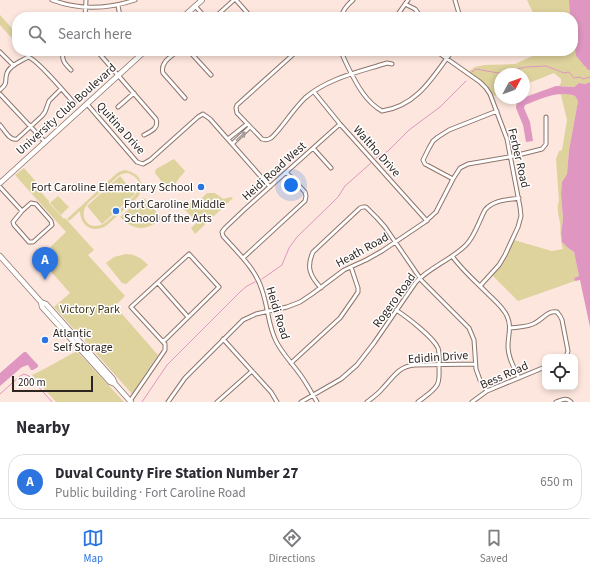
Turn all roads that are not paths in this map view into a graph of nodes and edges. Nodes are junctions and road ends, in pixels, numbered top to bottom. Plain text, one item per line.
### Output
1 (52, 0) edge
2 (86, 0) edge
3 (135, 0) edge
4 (202, 0) edge
5 (235, 0) edge
6 (353, 0) edge
7 (408, 0) edge
8 (455, 0) edge
9 (406, 4) junction
10 (118, 5) junction
11 (195, 6) junction
12 (86, 7) junction
13 (86, 12) edge
14 (119, 12) edge
15 (188, 12) edge
16 (200, 12) edge
17 (221, 12) edge
18 (246, 12) edge
19 (343, 12) edge
20 (400, 12) edge
21 (416, 12) edge
22 (459, 12) edge
23 (0, 52) edge
24 (62, 56) edge
25 (101, 56) edge
26 (139, 56) edge
27 (171, 56) edge
28 (194, 56) edge
29 (291, 56) edge
30 (342, 56) edge
31 (443, 56) edge
32 (449, 56) edge
33 (447, 59) junction
34 (392, 64) dead end
35 (13, 66) junction
36 (71, 70) dead end
37 (352, 74) junction
38 (118, 75) junction
39 (211, 75) dead end
40 (61, 89) junction
41 (0, 90) edge
42 (314, 92) junction
43 (134, 93) junction
44 (0, 94) edge
45 (186, 98) dead end
46 (74, 103) dead end
47 (87, 104) junction
48 (118, 106) dead end
49 (497, 111) junction
50 (546, 117) dead end
51 (247, 124) junction
52 (340, 124) junction
53 (0, 125) edge
54 (31, 127) junction
55 (250, 127) junction
56 (144, 135) dead end
57 (228, 140) junction
58 (45, 142) junction
59 (232, 144) junction
60 (313, 148) junction
61 (511, 156) junction
62 (331, 168) dead end
63 (286, 172) junction
64 (453, 179) junction
65 (0, 183) edge
66 (0, 187) edge
67 (270, 187) junction
68 (518, 198) junction
69 (22, 211) junction
70 (427, 221) junction
71 (222, 232) joint
72 (396, 242) junction
73 (0, 256) edge
74 (452, 256) junction
75 (243, 258) junction
76 (351, 267) junction
77 (420, 278) junction
78 (158, 283) junction
79 (480, 286) junction
80 (321, 288) junction
81 (396, 310) junction
82 (267, 311) junction
83 (188, 317) junction
84 (510, 328) junction
85 (223, 339) junction
86 (162, 341) junction
87 (567, 354) edge
88 (291, 363) junction
89 (439, 364) junction
90 (475, 364) junction
91 (542, 369) edge
92 (252, 371) junction
93 (519, 378) junction
94 (487, 391) junction
95 (313, 395) junction
96 (570, 401) edge
97 (131, 402) edge
98 (168, 402) edge
99 (217, 402) edge
100 (277, 402) edge
101 (301, 402) edge
102 (317, 402) edge
103 (367, 402) edge
104 (418, 402) edge
105 (472, 402) edge
106 (556, 402) edge

1 - 12 street
2 - 12 street
3 - 10 street
4 - 11 street
5 - 17 street
5 - 18 street
6 - 19 street
7 - 9 street
8 - 22 street
9 - 20 street
9 - 21 street
10 - 12 street
10 - 14 street
11 - 15 street
11 - 16 street
12 - 13 street
23 - 35 street
24 - 36 street
25 - 38 street
26 - 38 street, University Club Boulevard
27 - 45 street
28 - 39 street
29 - 51 street
30 - 37 street
31 - 33 street, Ferber Road
32 - 33 street
33 - 37 street
33 - 49 street, Ferber Road
34 - 37 street
35 - 40 street
35 - 41 street
37 - 42 street
38 - 43 street
38 - 47 street, University Club Boulevard
40 - 46 street
40 - 54 street
42 - 52 street, Waltho Drive
42 - 55 street
43 - 48 street
43 - 56 street
44 - 54 street
47 - 57 street, Quitina Drive
47 - 58 street, University Club Boulevard
49 - 61 street, Ferber Road
49 - 64 street
50 - 61 street, Heath Road
51 - 55 street
51 - 57 street
52 - 60 street, Heidi Road West
52 - 70 street, Waltho Drive
53 - 54 street
54 - 58 street
59 -> 55 street
57 - 59 street
58 - 65 street, University Club Boulevard
59 - 67 street
60 - 62 street
60 - 63 street, Heidi Road West
61 - 64 street, Heath Road
61 - 68 street, Ferber Road
63 - 67 street, Heidi Road West
63 - 75 street
64 - 70 street, Heath Road
66 - 69 street
67 - 71 street, Heidi Road West
68 - 74 street, Rogero Road
68 - 79 street, Ferber Road
69 - 69 street
70 - 72 street, Heath Road
71 - 75 street, Heidi Road
72 - 76 street, Heath Road
72 - 77 street
72 - 80 street
73 - 97 street
74 - 77 street, Rogero Road
74 - 79 street
75 - 82 street, Heidi Road
76 - 80 street, Heath Road
76 - 88 street
77 - 81 street, Rogero Road
77 - 90 street
78 - 83 street
78 - 83 street
78 - 86 street
79 - 84 street
80 - 82 street, Heath Road
81 - 89 street
81 - 95 street, Rogero Road
82 - 85 street, Heath Road
82 - 88 street, Heidi Road
83 - 86 street
84 - 87 street
84 - 93 street
85 - 92 street
85 - 98 street, Heath Road
86 - 97 street
88 - 95 street, Heidi Road
89 - 90 street, Edidin Drive
89 - 103 street, Edidin Drive
89 - 104 street
90 - 94 street
91 - 93 street, Bess Road
92 - 99 street
92 - 100 street
93 - 94 street, Bess Road
94 - 105 street, Bess Road
95 - 101 street, Rogero Road
95 - 102 street, Heidi Road
96 - 106 street

